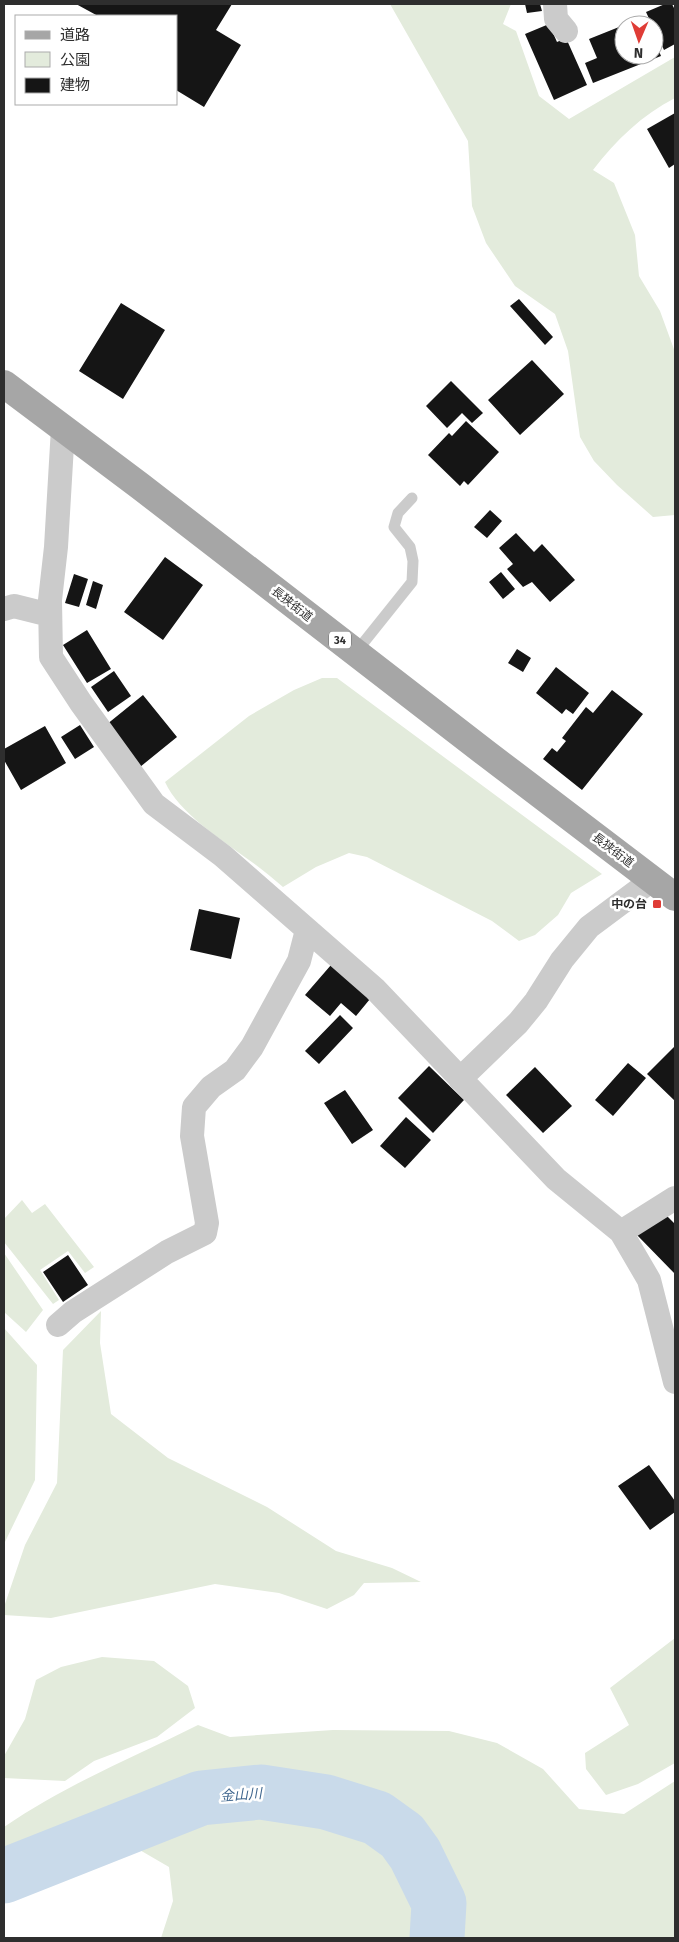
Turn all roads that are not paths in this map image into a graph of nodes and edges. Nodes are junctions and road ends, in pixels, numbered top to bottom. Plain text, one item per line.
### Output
1 (555, 4) edge
2 (566, 31) dead end
3 (4, 384) edge
4 (63, 428) junction
5 (412, 498) dead end
6 (4, 609) edge
7 (50, 615) junction
8 (356, 652) junction
9 (652, 880) junction
10 (675, 896) edge
11 (307, 930) junction
12 (460, 1079) junction
13 (675, 1198) edge
14 (621, 1232) junction
15 (58, 1325) dead end
16 (675, 1382) edge

1 - 2 street
3 - 4 main road, 長狭街道 / 34
4 - 7 street
4 - 8 main road, 長狭街道 / 34
5 - 8 lane
6 - 7 street
7 - 11 street
8 - 9 main road, 長狭街道 / 34
9 - 10 main road, 長狭街道 / 34
9 - 12 street
11 - 12 street
11 - 15 street
12 - 14 street
13 - 14 street
14 - 16 street

